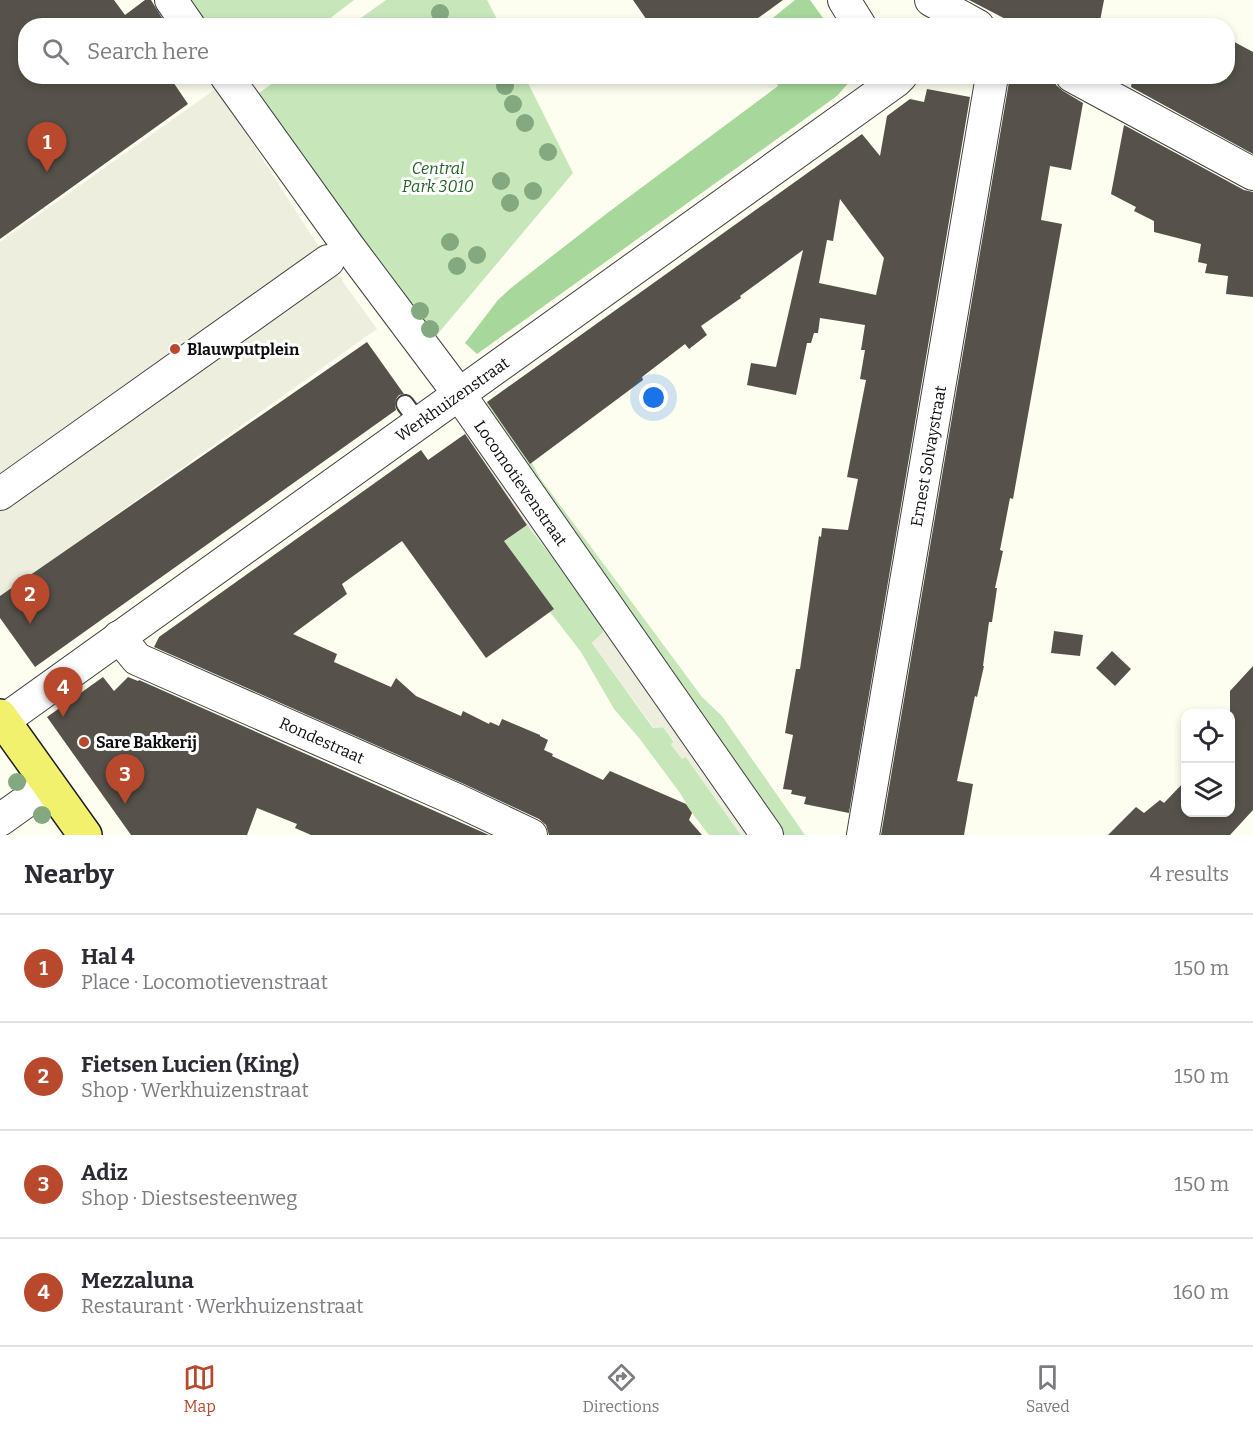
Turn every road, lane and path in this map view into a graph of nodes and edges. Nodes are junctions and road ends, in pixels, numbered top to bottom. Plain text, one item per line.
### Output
1 (171, 0) edge
2 (844, 0) edge
3 (931, 0) edge
4 (183, 18) edge
5 (855, 18) edge
6 (956, 18) edge
7 (232, 84) edge
8 (889, 84) edge
9 (991, 84) edge
10 (1087, 84) edge
11 (1253, 174) edge
12 (328, 261) dead end
13 (459, 394) junction
14 (0, 494) edge
15 (119, 638) junction
16 (2, 719) edge
17 (49, 785) junction
18 (0, 820) edge
19 (86, 835) edge
20 (531, 835) edge
21 (767, 835) edge
22 (863, 835) edge

1 - 4 street
2 - 5 street
3 - 6 street
7 - 13 street, Locomotievenstraat
8 - 13 street, Werkhuizenstraat
9 - 22 street, Ernest Solvaystraat
10 - 11 street
12 - 14 street
13 - 15 street, Werkhuizenstraat
13 - 21 street, Locomotievenstraat
15 - 16 street, Werkhuizenstraat
15 - 20 street, Rondestraat
16 - 17 main road
17 - 18 street
17 - 19 main road

